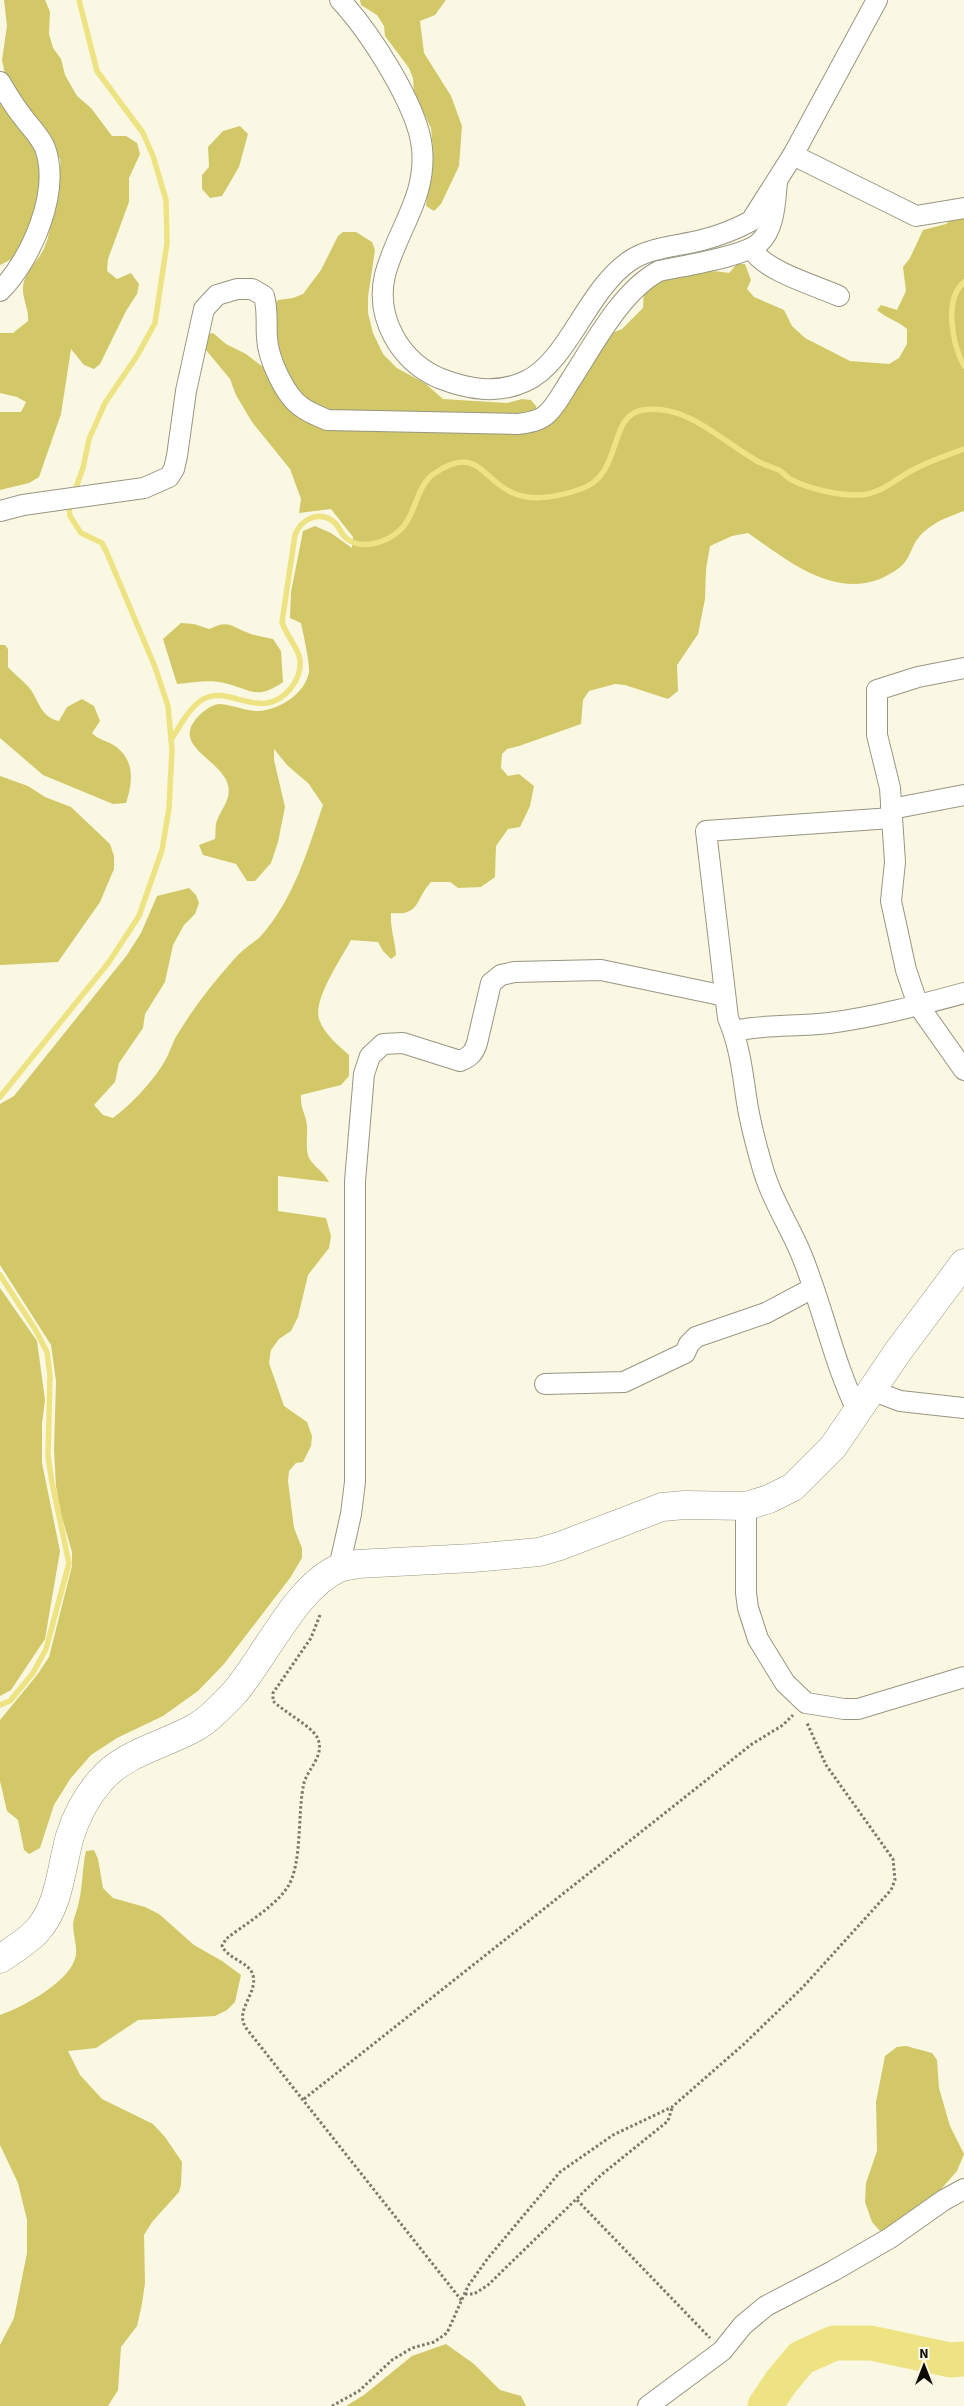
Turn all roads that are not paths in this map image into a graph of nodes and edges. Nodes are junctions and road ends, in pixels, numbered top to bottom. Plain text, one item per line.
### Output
1 (340, 0) edge
2 (877, 0) edge
3 (0, 82) edge
4 (793, 155) junction
5 (777, 182) junction
6 (964, 208) edge
7 (752, 248) junction
8 (0, 291) edge
9 (840, 296) dead end
10 (0, 511) edge
11 (964, 668) edge
12 (964, 795) edge
13 (891, 813) junction
14 (964, 993) edge
15 (725, 996) junction
16 (918, 1005) junction
17 (734, 1031) junction
18 (964, 1070) edge
19 (964, 1262) edge
20 (813, 1288) junction
21 (545, 1384) dead end
22 (864, 1400) junction
23 (964, 1408) edge
24 (746, 1506) junction
25 (339, 1568) junction
26 (964, 1678) edge
27 (0, 1958) edge
28 (964, 2189) edge
29 (648, 2406) edge

1 - 5 street
2 - 4 street
3 - 8 street
4 - 5 street
4 - 6 street
5 - 7 street
7 - 9 street
7 - 10 street
11 - 13 street
12 - 13 street
13 - 15 street
13 - 16 street
14 - 16 street
15 - 17 street
15 - 25 street
16 - 17 street
16 - 18 street
17 - 20 street
19 - 22 main road
20 - 21 street
20 - 22 street
22 - 23 street
22 - 24 main road
24 - 25 main road
24 - 26 street
25 - 27 main road
28 - 29 street

